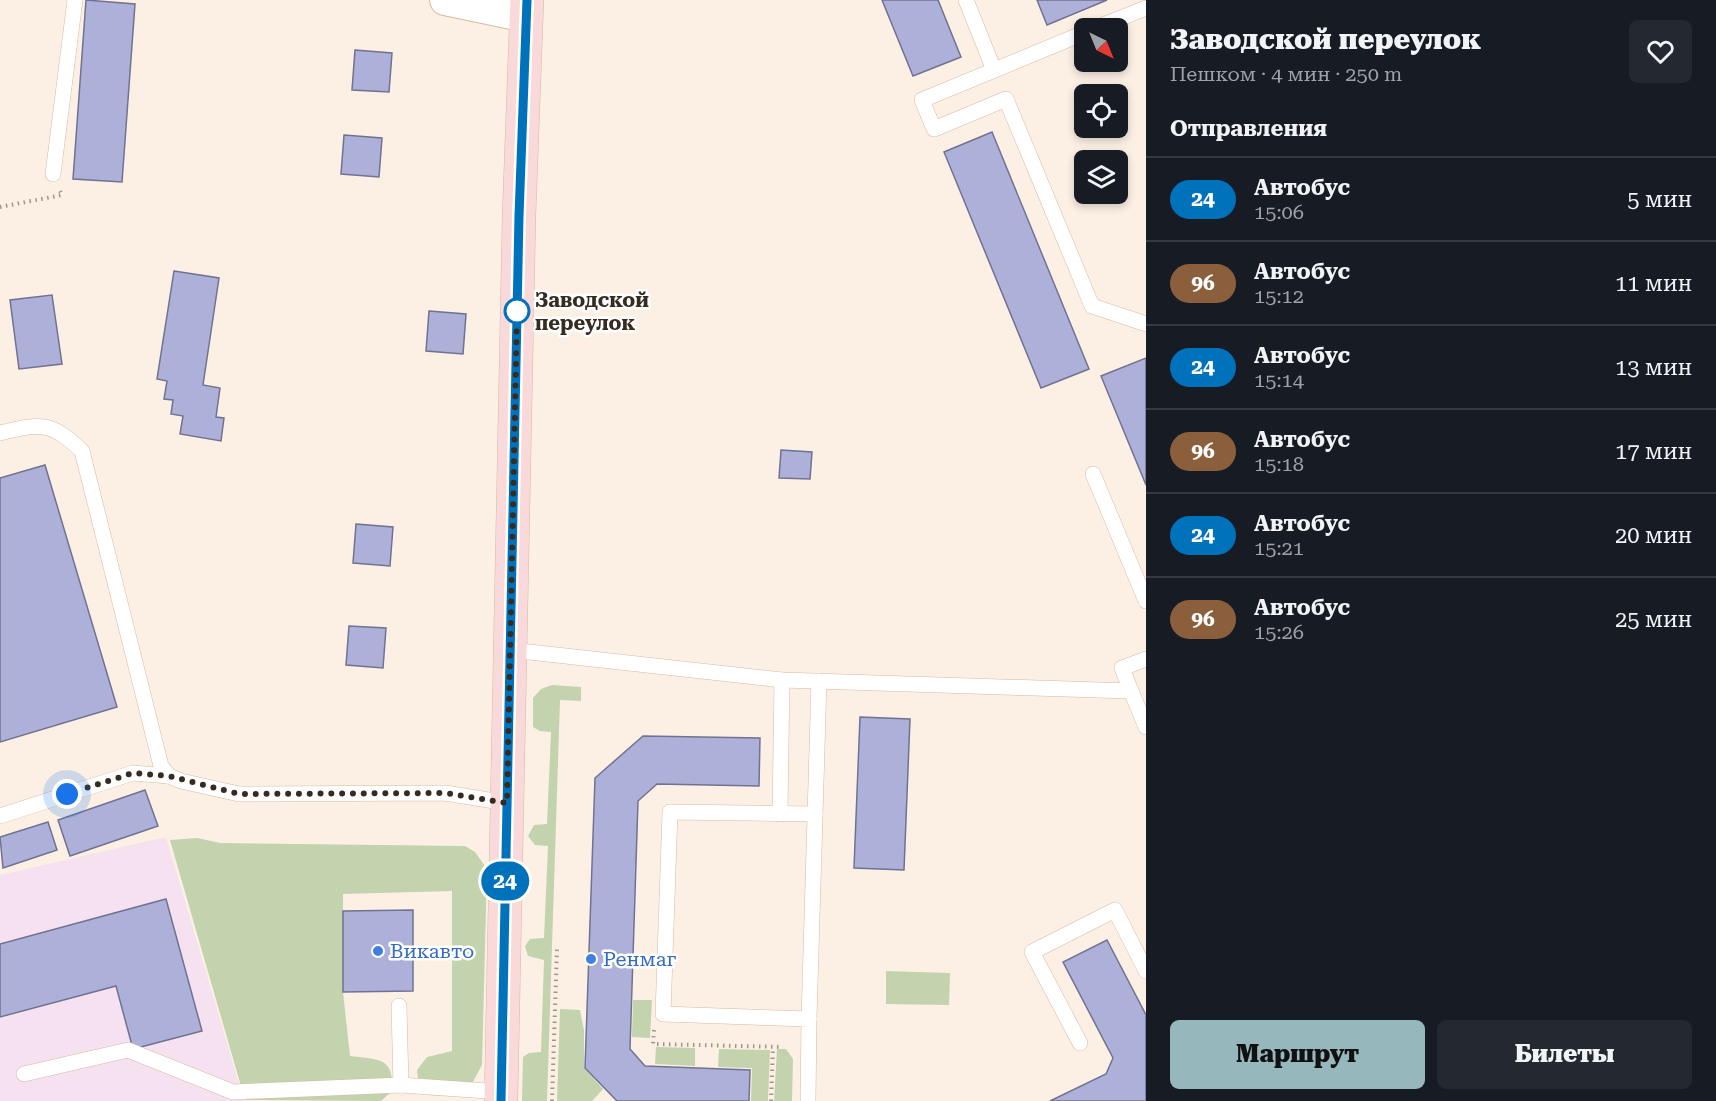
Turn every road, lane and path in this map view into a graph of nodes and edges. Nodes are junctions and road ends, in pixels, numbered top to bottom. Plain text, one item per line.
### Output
1 (75, 0) edge
2 (445, 0) edge
3 (966, 0) edge
4 (1146, 8) edge
5 (526, 9) edge
6 (1121, 18) edge
7 (1074, 37) edge
8 (994, 70) junction
9 (53, 174) joint
10 (0, 207) edge
11 (1146, 324) edge
12 (0, 433) edge
13 (1093, 474) dead end
14 (1146, 601) edge
15 (511, 650) junction
16 (1146, 659) edge
17 (782, 680) junction
18 (819, 681) junction
19 (1131, 691) junction
20 (1146, 727) edge
21 (169, 776) junction
22 (507, 803) junction
23 (780, 814) junction
24 (815, 814) junction
25 (0, 816) edge
26 (556, 948) dead end
27 (1146, 970) edge
28 (399, 1006) dead end
29 (809, 1019) junction
30 (654, 1021) dead end
31 (1080, 1043) dead end
32 (773, 1047) junction
33 (783, 1047) dead end
34 (24, 1074) dead end
35 (401, 1085) junction
36 (501, 1096) edge
37 (552, 1101) edge
38 (771, 1101) edge
39 (808, 1101) edge

1 - 9 lane
2 - 5 street
3 - 8 lane
4 - 6 lane
5 - 15 street
7 - 8 lane
8 - 11 lane
9 - 10 path
12 - 21 lane
13 - 14 lane
15 - 17 lane
15 - 22 street
16 - 19 lane
17 - 18 lane
17 - 23 lane
18 - 19 lane
18 - 24 lane
19 - 20 lane
21 - 22 lane
21 - 25 lane
22 - 36 street
23 - 24 lane
23 - 29 lane
24 - 29 lane
26 - 37 path
27 - 31 lane
28 - 35 lane
29 - 39 lane
30 - 32 path
32 - 33 path
32 - 38 path
34 - 35 lane
35 - 36 lane

